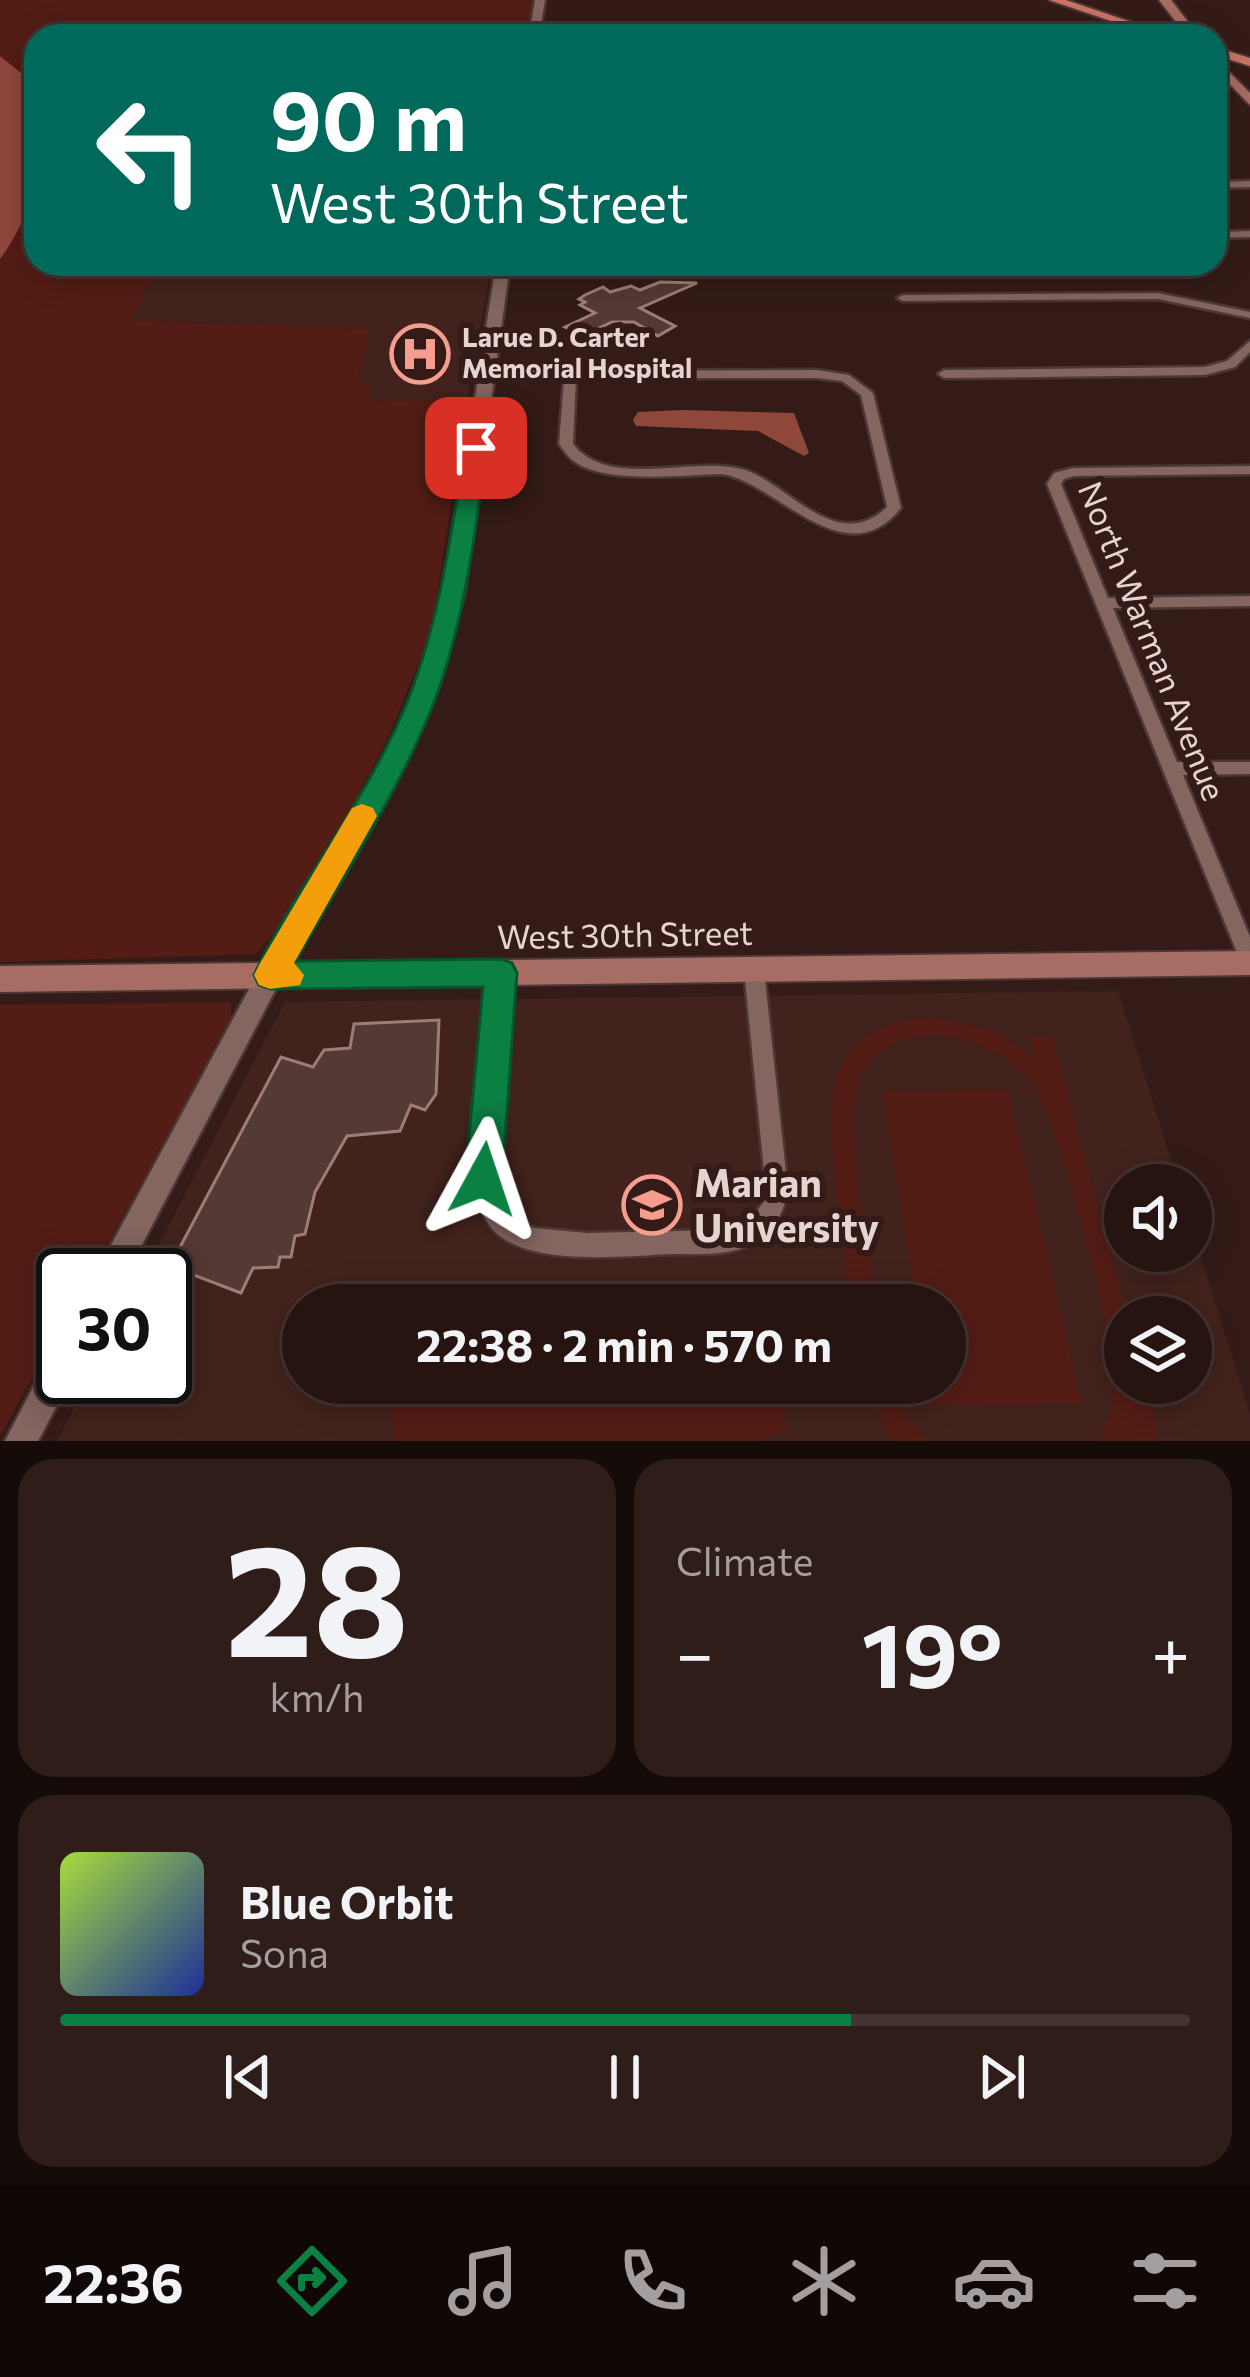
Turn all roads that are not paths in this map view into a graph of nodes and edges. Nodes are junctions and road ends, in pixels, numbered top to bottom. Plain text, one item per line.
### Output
1 (1055, 0) edge
2 (1165, 0) edge
3 (1130, 24) edge
4 (1184, 24) edge
5 (1227, 75) edge
6 (1250, 100) edge
7 (501, 276) edge
8 (903, 298) dead end
9 (1250, 315) edge
10 (1250, 345) edge
11 (944, 374) dead end
12 (487, 375) junction
13 (570, 375) junction
14 (1250, 470) edge
15 (1250, 602) edge
16 (1102, 603) junction
17 (1250, 768) edge
18 (1170, 769) junction
19 (1250, 962) edge
20 (754, 970) junction
21 (501, 973) junction
22 (270, 975) junction
23 (0, 979) edge
24 (124, 1248) edge
25 (41, 1404) edge
26 (21, 1441) edge

1 - 3 main road
2 - 4 main road
5 - 6 main road
7 - 12 street
8 - 9 street
10 - 11 street
12 - 13 street
12 - 22 street
13 - 13 street
14 - 16 street, North Warman Avenue
15 - 16 street
16 - 18 street, North Warman Avenue
17 - 18 street
18 - 19 street, North Warman Avenue
19 - 20 main road, West 30th Street
20 - 21 main road, West 30th Street
20 - 21 street
21 - 22 main road, West 30th Street
22 - 23 main road, West 30th Street
22 - 24 street
25 - 26 street

